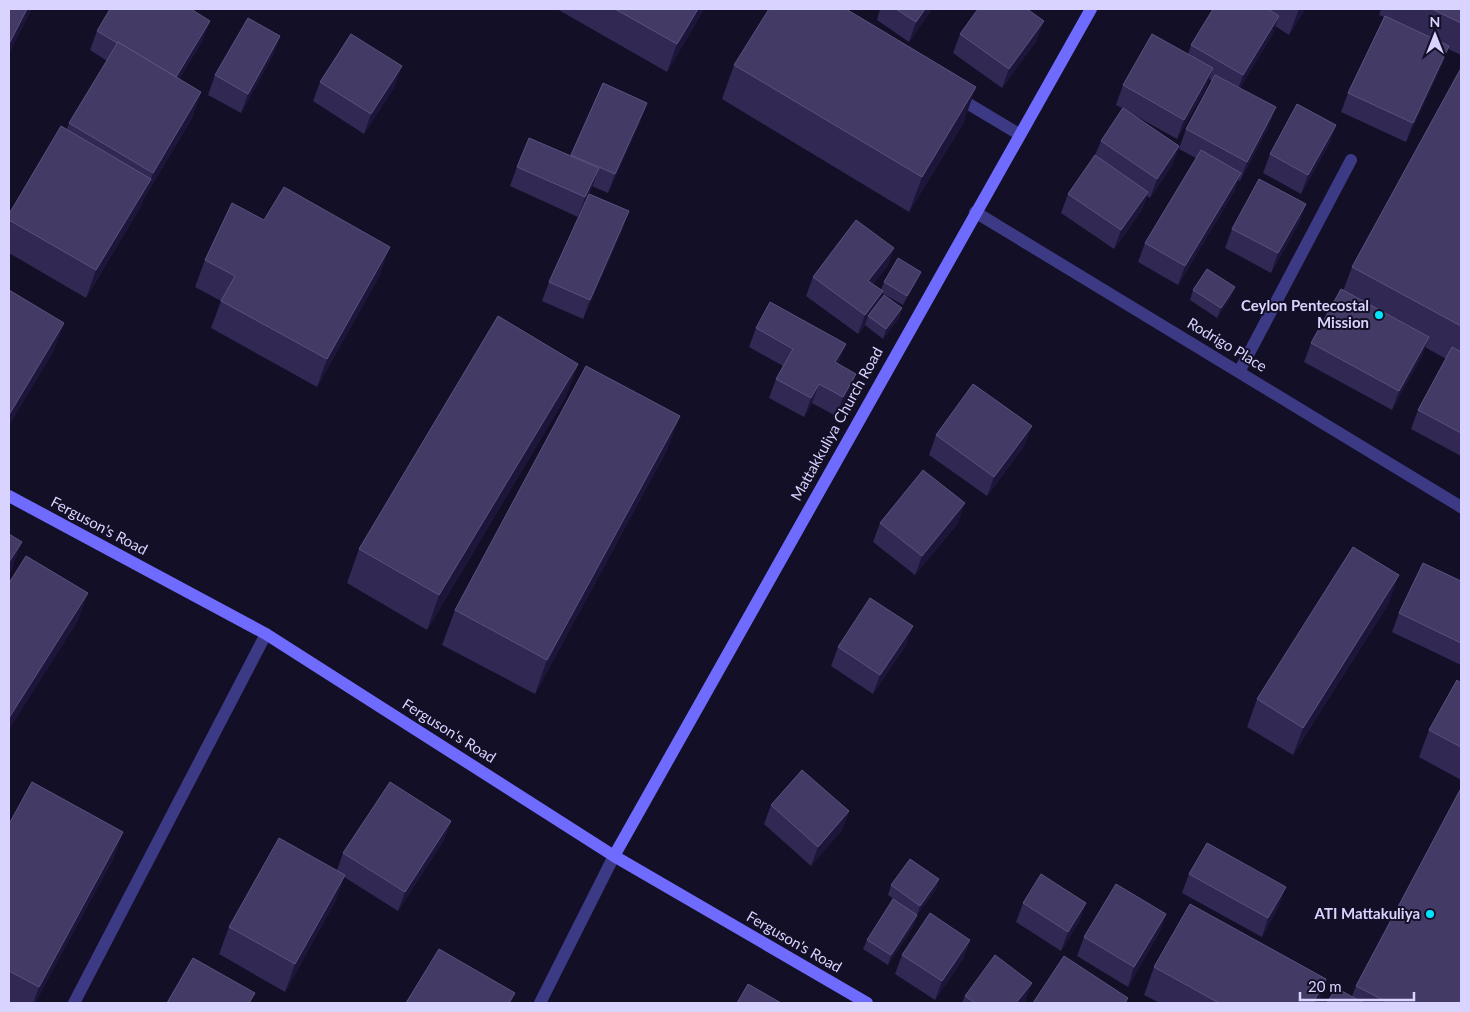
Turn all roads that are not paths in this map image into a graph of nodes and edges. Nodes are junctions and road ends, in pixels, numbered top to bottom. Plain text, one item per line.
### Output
1 (1091, 9) edge
2 (943, 89) edge
3 (1019, 134) junction
4 (1352, 160) dead end
5 (975, 212) junction
6 (1239, 372) junction
7 (9, 496) edge
8 (1461, 507) edge
9 (266, 634) junction
10 (614, 856) junction
11 (74, 1003) edge
12 (540, 1003) edge
13 (866, 1003) edge

1 - 3 street, Mattakkuliya Church Road
2 - 3 street
3 - 5 street, Mattakkuliya Church Road
4 - 6 street
5 - 6 street, Rodrigo Place
5 - 10 street, Mattakkuliya Church Road
6 - 8 street, Rodrigo Place
7 - 9 street, Ferguson's Road
9 - 10 street, Ferguson's Road
9 - 11 street
10 - 12 street
10 - 13 street, Ferguson's Road

